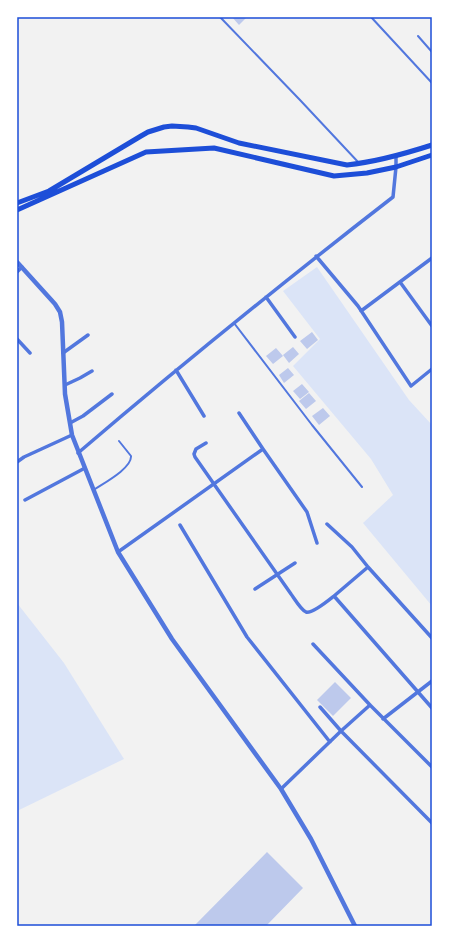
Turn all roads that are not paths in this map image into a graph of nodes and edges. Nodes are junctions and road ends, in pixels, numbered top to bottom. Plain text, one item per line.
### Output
1 (220, 17) edge
2 (371, 17) edge
3 (418, 36) dead end
4 (432, 52) edge
5 (432, 83) edge
6 (432, 145) edge
7 (432, 155) edge
8 (396, 156) junction
9 (359, 164) junction
10 (396, 167) junction
11 (17, 203) edge
12 (17, 210) edge
13 (316, 256) junction
14 (432, 258) edge
15 (17, 262) edge
16 (22, 267) junction
17 (17, 272) edge
18 (400, 282) junction
19 (266, 297) junction
20 (361, 311) junction
21 (234, 323) junction
22 (432, 326) edge
23 (88, 335) dead end
24 (295, 337) dead end
25 (17, 339) edge
26 (30, 353) dead end
27 (63, 353) junction
28 (432, 369) edge
29 (92, 370) dead end
30 (176, 370) junction
31 (65, 385) junction
32 (112, 394) dead end
33 (239, 413) dead end
34 (204, 416) dead end
35 (70, 423) junction
36 (72, 435) junction
37 (119, 441) dead end
38 (206, 442) dead end
39 (263, 449) junction
40 (78, 453) junction
41 (17, 462) edge
42 (85, 468) junction
43 (214, 484) junction
44 (362, 487) dead end
45 (94, 490) junction
46 (25, 500) dead end
47 (327, 524) dead end
48 (180, 525) dead end
49 (317, 543) dead end
50 (118, 552) junction
51 (295, 563) dead end
52 (368, 567) junction
53 (277, 574) junction
54 (255, 589) dead end
55 (334, 596) junction
56 (432, 638) edge
57 (313, 644) dead end
58 (432, 681) edge
59 (418, 692) junction
60 (370, 705) junction
61 (320, 707) dead end
62 (432, 708) edge
63 (384, 718) junction
64 (341, 731) junction
65 (330, 742) junction
66 (432, 767) edge
67 (281, 789) junction
68 (432, 823) edge
69 (355, 926) edge

1 - 9 lane
2 - 5 lane
3 - 4 lane
6 - 8 main road
7 - 10 main road
8 - 9 main road
8 - 10 street
9 - 11 main road
10 - 12 main road
10 - 13 street
13 - 19 street
13 - 20 street
14 - 18 street
15 - 16 street
16 - 17 street
16 - 27 street
18 - 20 street
18 - 22 street
19 - 21 street
19 - 24 street
20 - 28 street
21 - 30 street
21 - 44 lane
23 - 27 street
25 - 26 street
27 - 31 street
29 - 31 street
30 - 34 street
30 - 40 street
31 - 35 street
32 - 35 street
33 - 39 street
35 - 36 street
36 - 40 street
36 - 41 street
37 - 45 lane
38 - 43 street
39 - 43 street
39 - 49 street
40 - 42 street
42 - 45 street
42 - 46 street
43 - 50 street
43 - 53 street
45 - 50 street
47 - 52 street
48 - 65 street
50 - 67 street
51 - 53 street
52 - 55 street
52 - 56 street
53 - 54 street
53 - 55 street
55 - 59 street
57 - 60 street
58 - 59 street
59 - 62 street
59 - 63 street
60 - 63 street
60 - 64 street
61 - 64 street
63 - 66 street
64 - 65 street
64 - 68 street
65 - 67 street
67 - 69 street

